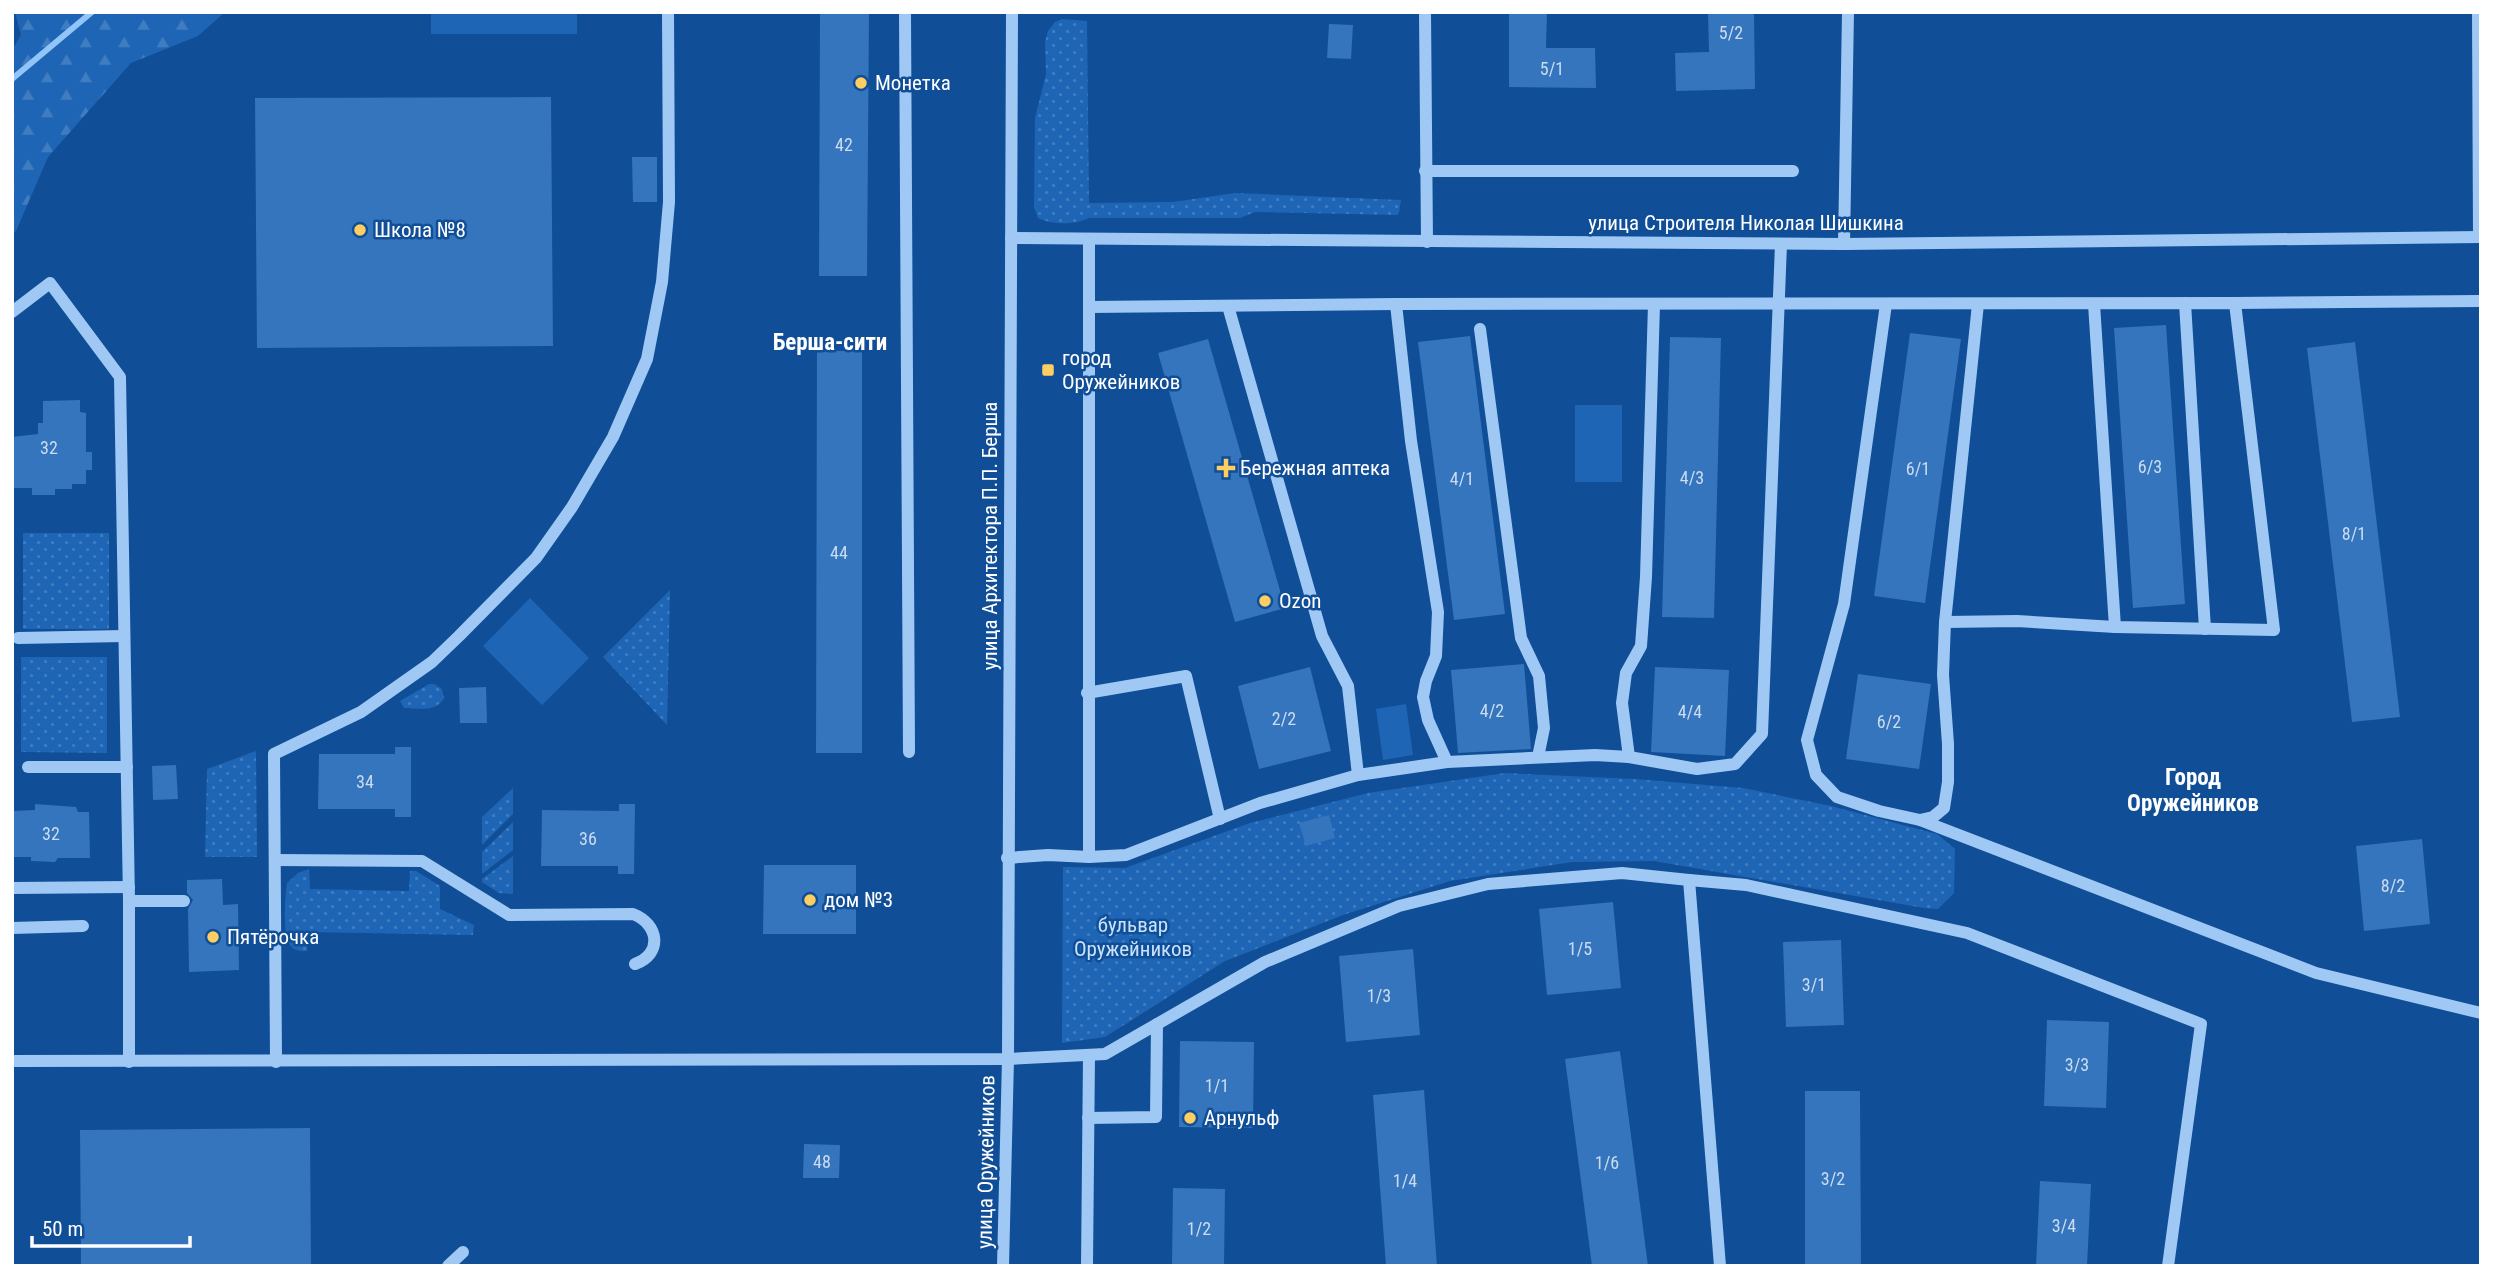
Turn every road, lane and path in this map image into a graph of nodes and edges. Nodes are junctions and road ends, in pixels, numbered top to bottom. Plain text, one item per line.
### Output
1 (668, 12) edge
2 (905, 12) edge
3 (1012, 12) edge
4 (1425, 12) edge
5 (1847, 12) edge
6 (2479, 12) edge
7 (1425, 171) junction
8 (1793, 171) dead end
9 (2480, 237) edge
10 (1011, 238) junction
11 (1088, 240) junction
12 (1427, 242) junction
13 (1781, 244) junction
14 (1844, 244) junction
15 (2481, 301) edge
16 (2185, 303) junction
17 (2235, 303) junction
18 (1395, 304) junction
19 (1654, 304) junction
20 (1780, 304) junction
21 (1886, 304) junction
22 (1979, 304) junction
23 (2094, 304) junction
24 (1228, 306) junction
25 (1089, 307) junction
26 (12, 312) edge
27 (1480, 329) dead end
28 (1945, 622) junction
29 (2115, 627) junction
30 (2205, 629) junction
31 (124, 636) junction
32 (18, 638) dead end
33 (1087, 693) junction
34 (909, 752) dead end
35 (1538, 757) junction
36 (1629, 757) junction
37 (1447, 762) junction
38 (28, 767) dead end
39 (127, 767) junction
40 (1358, 775) junction
41 (1220, 818) junction
42 (1920, 820) junction
43 (1089, 857) junction
44 (1007, 858) junction
45 (275, 860) junction
46 (1689, 880) junction
47 (129, 887) junction
48 (12, 888) edge
49 (129, 901) junction
50 (184, 901) dead end
51 (83, 926) dead end
52 (12, 928) edge
53 (635, 964) dead end
54 (2481, 1013) edge
55 (1157, 1024) junction
56 (1089, 1055) junction
57 (1008, 1059) junction
58 (12, 1061) edge
59 (129, 1062) junction
60 (276, 1062) junction
61 (1088, 1118) junction
62 (463, 1252) dead end
63 (448, 1266) edge
64 (1003, 1266) edge
65 (1087, 1266) edge
66 (1720, 1266) edge
67 (2168, 1266) edge

1 - 45 street
2 - 34 street
3 - 10 street, улица Архитектора П.П. Берша
4 - 7 street
5 - 14 street
6 - 9 street
7 - 8 street
7 - 12 street
9 - 14 street, улица Строителя Николая Шишкина
10 - 11 street, улица Строителя Николая Шишкина
10 - 44 street, улица Архитектора П.П. Берша
11 - 12 street, улица Строителя Николая Шишкина
11 - 25 street
12 - 13 street, улица Строителя Николая Шишкина
13 - 14 street, улица Строителя Николая Шишкина
13 - 20 street
15 - 17 street
16 - 17 street
16 - 23 street
16 - 30 street
17 - 30 street
18 - 19 street
18 - 24 street
18 - 37 street
19 - 20 street
19 - 36 street
20 - 21 street
20 - 36 street
21 - 22 street
21 - 42 street
22 - 23 street
22 - 28 street
23 - 29 street
24 - 25 street
24 - 40 street
25 - 33 street
26 - 31 street
27 - 35 street
28 - 29 street
28 - 42 street
29 - 30 street
31 - 32 street
31 - 39 street
33 - 41 street
33 - 43 street
35 - 36 street
35 - 37 street
37 - 40 street
38 - 39 street
39 - 47 street
40 - 41 street
41 - 43 street
42 - 54 street
43 - 44 street
44 - 57 street, улица Архитектора П.П. Берша
45 - 53 street
45 - 60 street
46 - 55 street
46 - 66 street
46 - 67 street
47 - 48 street
47 - 49 street
49 - 50 street
49 - 59 street
51 - 52 street
55 - 56 street
55 - 61 street
56 - 57 street
56 - 61 street
57 - 60 street
57 - 64 street, улица Оружейников
58 - 59 street
59 - 60 street
61 - 65 street
62 - 63 street

